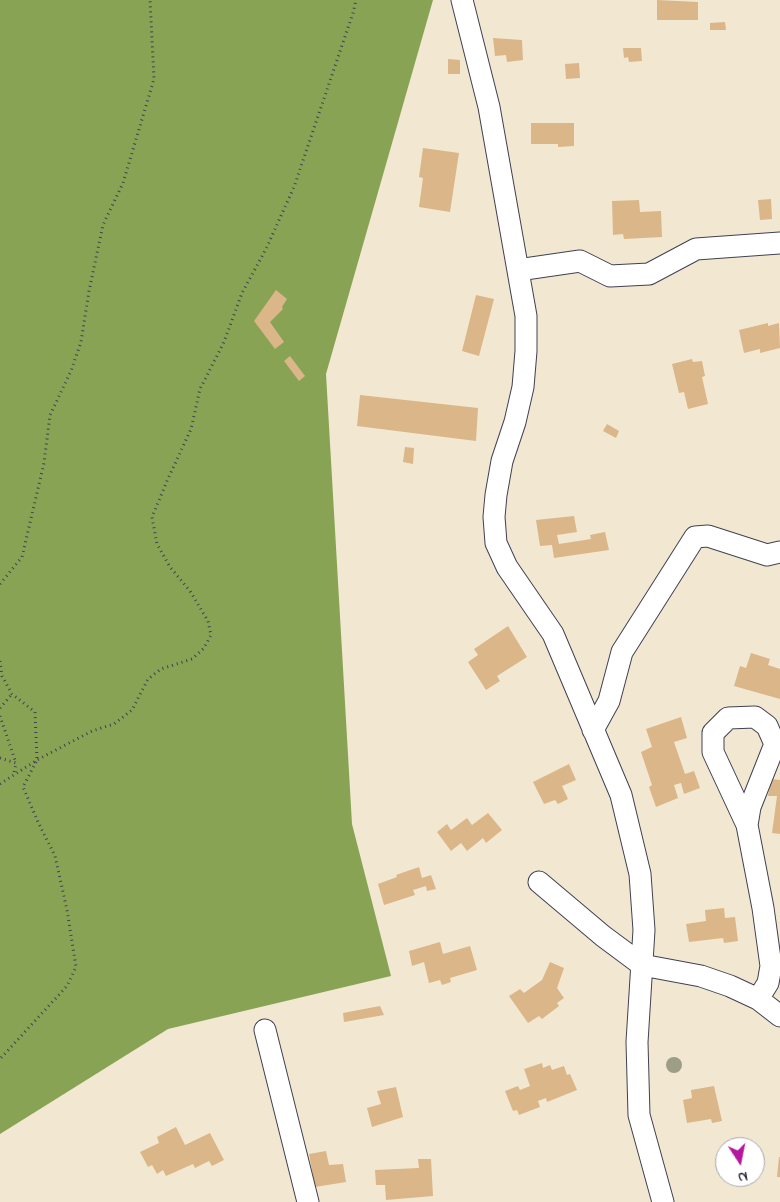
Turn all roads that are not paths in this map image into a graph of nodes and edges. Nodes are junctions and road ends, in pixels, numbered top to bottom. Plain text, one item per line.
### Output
1 (462, 0) edge
2 (780, 243) edge
3 (518, 270) junction
4 (780, 552) edge
5 (593, 730) junction
6 (748, 825) junction
7 (539, 882) dead end
8 (642, 965) junction
9 (758, 999) junction
10 (780, 1016) edge
11 (265, 1030) dead end
12 (308, 1202) edge
13 (663, 1202) edge

1 - 3 street
2 - 3 street
3 - 5 street
4 - 5 street
5 - 8 street
6 - 6 street
6 - 9 street
7 - 8 street
8 - 9 street
8 - 13 street
9 - 10 street
11 - 12 street

